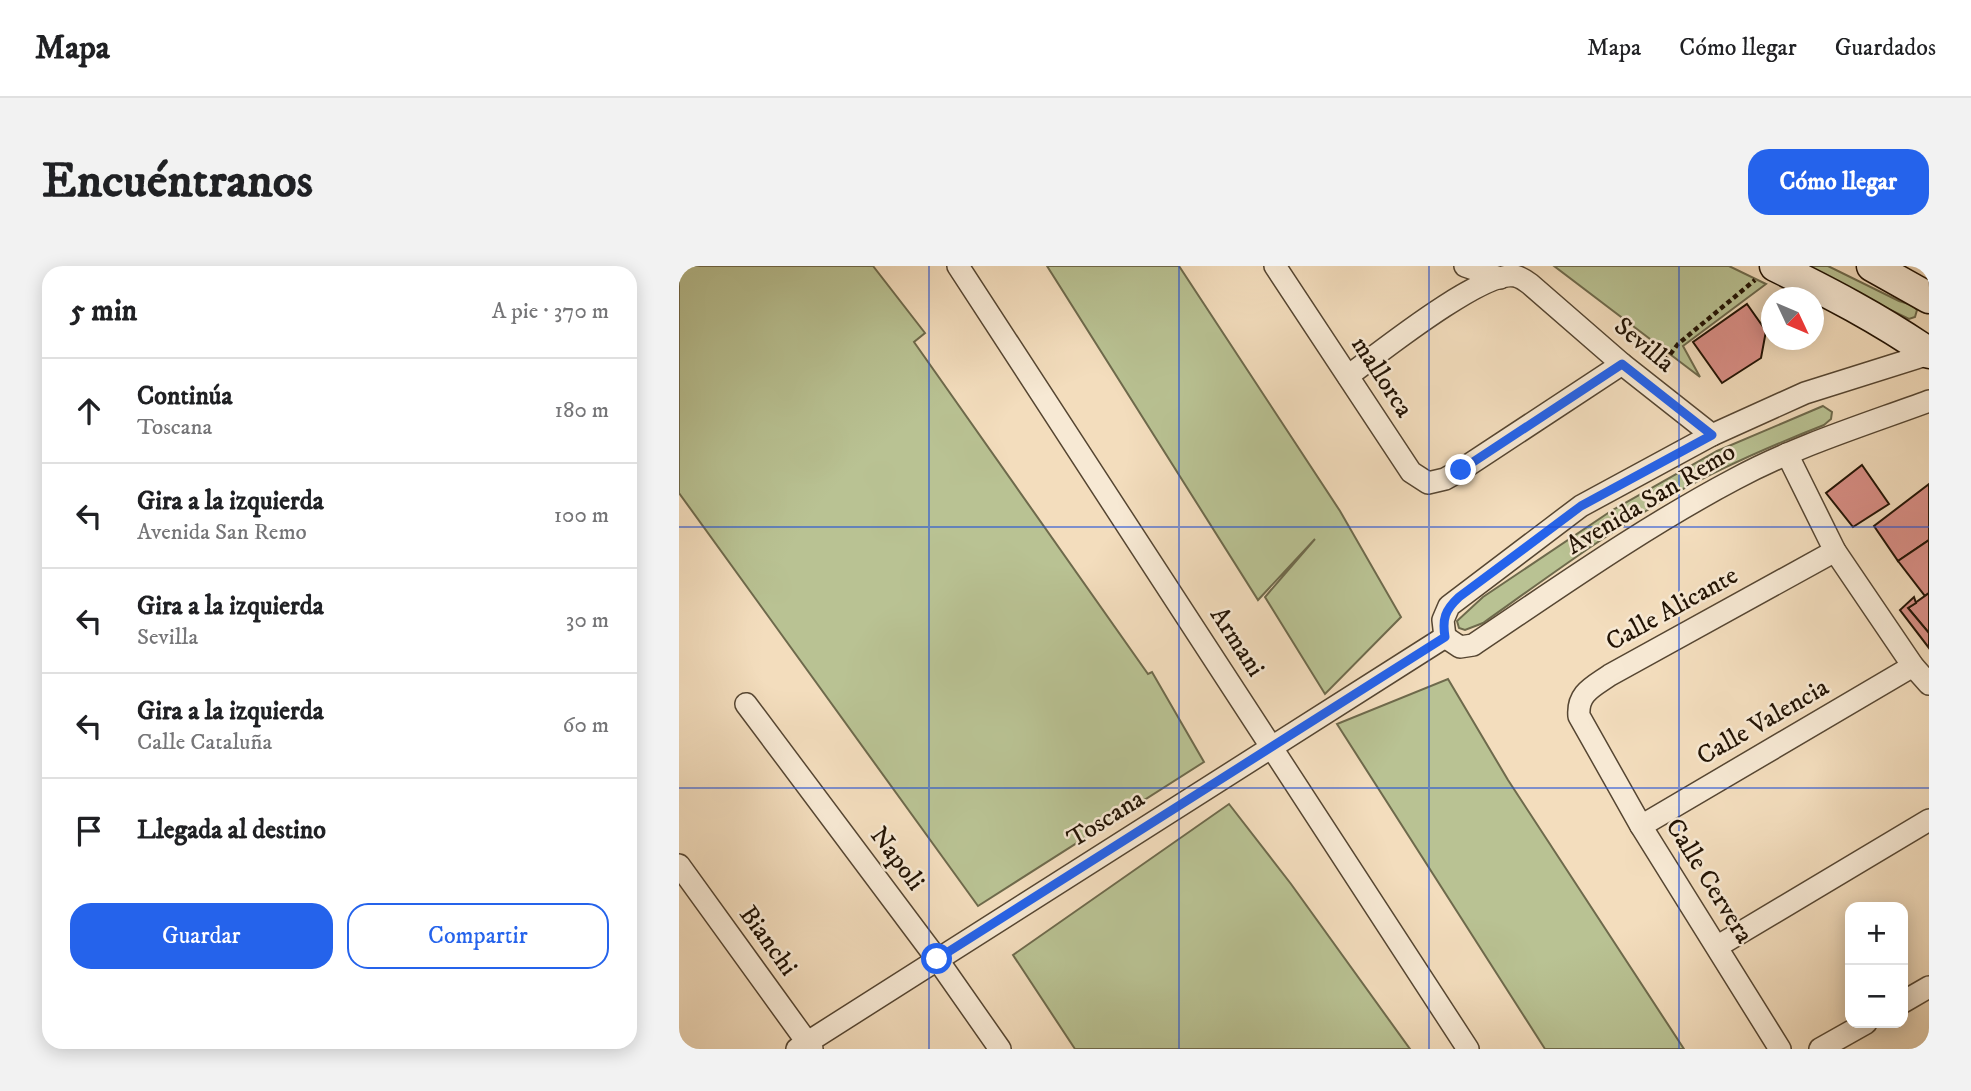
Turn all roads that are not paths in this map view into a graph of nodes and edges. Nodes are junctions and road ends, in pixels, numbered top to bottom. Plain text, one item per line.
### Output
1 (958, 266) edge
2 (1275, 266) edge
3 (1452, 266) edge
4 (1465, 266) edge
5 (1872, 266) edge
6 (1765, 273) edge
7 (1500, 278) junction
8 (1469, 290) junction
9 (1929, 298) edge
10 (1929, 354) edge
11 (1622, 364) junction
12 (1348, 376) junction
13 (1929, 401) edge
14 (1712, 435) junction
15 (1787, 454) junction
16 (1835, 551) junction
17 (1445, 637) junction
18 (1913, 666) junction
19 (1929, 684) edge
20 (746, 704) dead end
21 (1594, 741) joint
22 (1273, 747) junction
23 (1929, 820) edge
24 (1641, 825) junction
25 (679, 865) edge
26 (1718, 946) junction
27 (937, 959) junction
28 (1929, 987) edge
29 (1908, 999) edge
30 (1857, 1028) edge
31 (805, 1047) edge
32 (1000, 1049) edge
33 (1468, 1049) edge
34 (1780, 1049) edge
35 (1820, 1049) edge

1 - 22 street, Armani
2 - 12 street, mallorca
3 - 8 street
4 - 7 street, Sevilla
5 - 9 street
6 - 10 street
7 - 8 street
7 - 11 street, Sevilla
8 - 12 street
10 - 14 street, Avenida San Remo
11 - 12 street, mallorca
11 - 14 street, Sevilla
13 - 15 street, Avenida San Remo
14 - 17 street, Avenida San Remo
15 - 16 street
15 - 17 street, Avenida San Remo
16 - 18 street
16 - 21 street, Calle Alicante
17 - 22 street, Toscana
18 - 19 street
18 - 24 street, Calle Valencia
20 - 27 street, Napoli
21 - 24 street, Calle Cervera
22 - 27 street, Toscana
22 - 33 street, Armani
23 - 26 street
24 - 26 street, Calle Cervera
25 - 31 street, Bianchi
26 - 34 street, Calle Cervera
27 - 31 street, Toscana
27 - 32 street, Napoli
28 - 29 street
30 - 35 street

